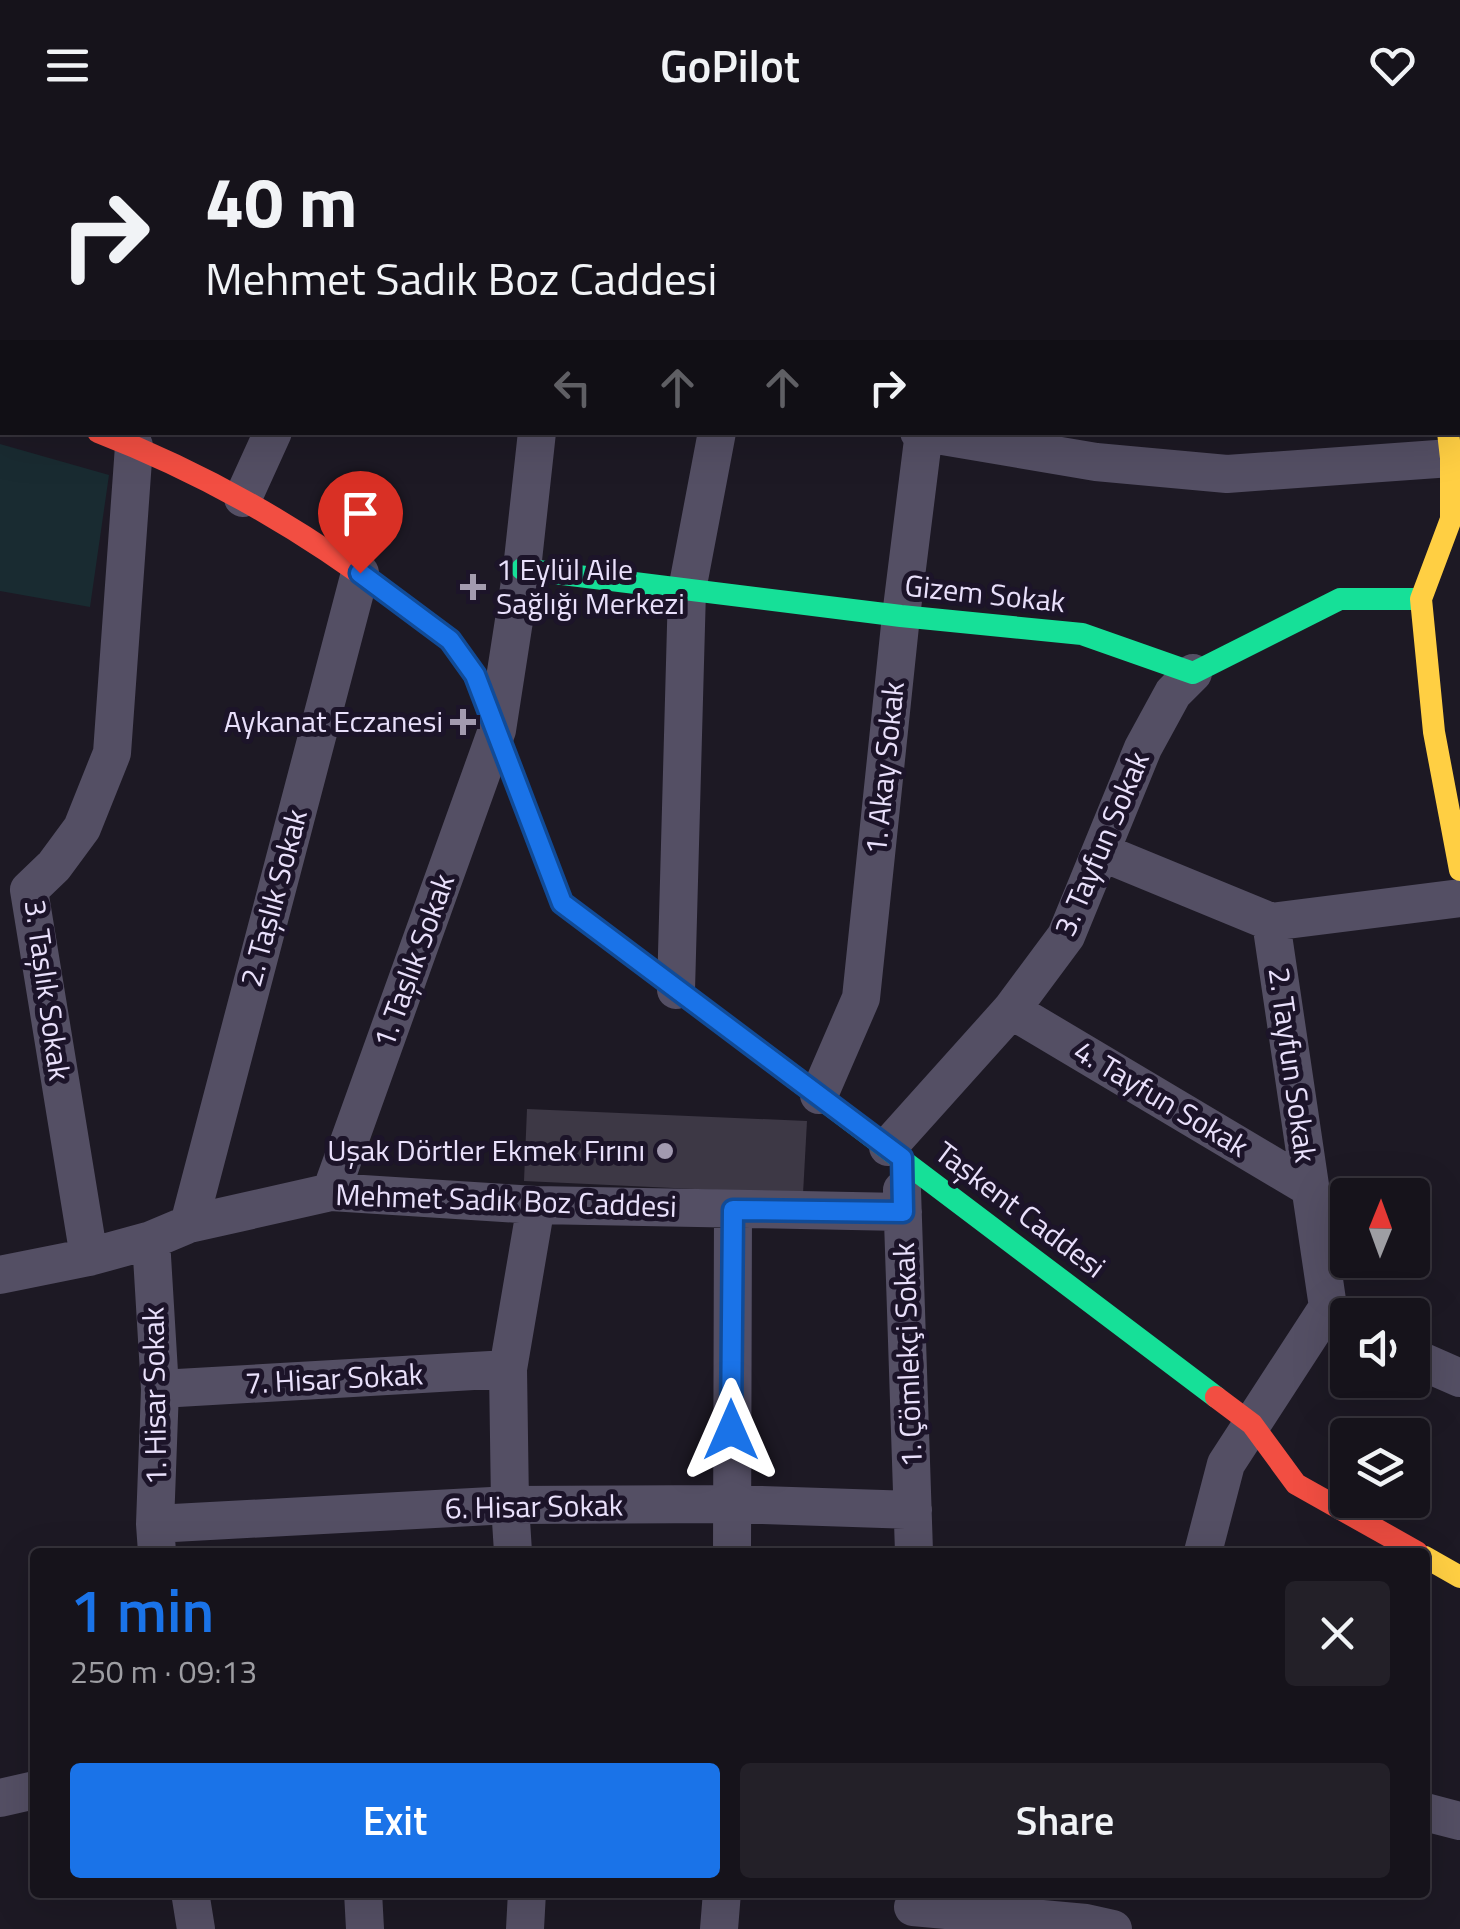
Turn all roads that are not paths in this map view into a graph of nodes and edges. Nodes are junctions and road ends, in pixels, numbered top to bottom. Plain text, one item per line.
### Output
1 (106, 435) edge
2 (272, 435) edge
3 (538, 435) edge
4 (716, 435) edge
5 (922, 435) edge
6 (947, 435) edge
7 (1450, 445) edge
8 (134, 446) junction
9 (1096, 447) edge
10 (243, 498) junction
11 (1455, 516) edge
12 (522, 569) junction
13 (360, 573) junction
14 (687, 590) junction
15 (1421, 599) junction
16 (901, 616) junction
17 (1193, 672) junction
18 (497, 730) junction
19 (1447, 730) edge
20 (1101, 852) junction
21 (1460, 870) edge
22 (14, 892) edge
23 (1460, 898) edge
24 (1271, 922) junction
25 (676, 990) junction
26 (1012, 1010) junction
27 (819, 1095) junction
28 (895, 1152) junction
29 (1310, 1188) junction
30 (331, 1192) junction
31 (536, 1205) junction
32 (733, 1210) junction
33 (903, 1212) junction
34 (189, 1224) junction
35 (151, 1240) junction
36 (89, 1257) junction
37 (0, 1274) edge
38 (1335, 1298) edge
39 (1330, 1323) edge
40 (1430, 1365) edge
41 (508, 1369) junction
42 (1460, 1378) edge
43 (160, 1389) junction
44 (1252, 1424) junction
45 (730, 1504) junction
46 (510, 1505) junction
47 (913, 1510) junction
48 (156, 1538) edge
49 (513, 1548) edge
50 (732, 1548) edge
51 (914, 1548) edge
52 (1204, 1548) edge
53 (1410, 1548) edge
54 (1430, 1560) edge
55 (1460, 1577) edge
56 (30, 1791) edge
57 (0, 1798) edge
58 (1430, 1813) edge
59 (1460, 1822) edge
60 (191, 1898) edge
61 (363, 1898) edge
62 (527, 1898) edge
63 (722, 1898) edge
64 (913, 1909) edge
65 (1095, 1927) edge
66 (196, 1929) edge
67 (364, 1929) edge
68 (525, 1929) edge
69 (719, 1929) edge

1 - 8 street, Taşkent Caddesi
2 - 10 street
3 - 12 street, 1. Taşlık Sokak
4 - 14 street
5 - 16 street, 1. Akay Sokak
6 - 9 street
7 - 9 street
7 - 11 street
8 - 10 street, Taşkent Caddesi
8 - 22 street, 3. Taşlık Sokak
10 - 13 street, Taşkent Caddesi
11 - 15 street
12 - 14 street, Gizem Sokak
12 - 18 street, 1. Taşlık Sokak
13 - 18 street, Taşkent Caddesi
13 - 34 street, 2. Taşlık Sokak
14 - 16 street, Gizem Sokak
14 - 25 street
15 - 17 street
15 - 19 street
16 - 17 street, Gizem Sokak
16 - 27 street, 1. Akay Sokak
17 - 20 street, 3. Tayfun Sokak
18 - 25 street, Taşkent Caddesi
18 - 30 street, 1. Taşlık Sokak
19 - 21 street
20 - 24 street
20 - 26 street, 3. Tayfun Sokak
22 - 36 street, 3. Taşlık Sokak
23 - 24 street
24 - 29 street, 2. Tayfun Sokak
25 - 27 street, Taşkent Caddesi
26 - 28 street, 3. Tayfun Sokak
26 - 29 street, 4. Tayfun Sokak
27 - 28 street, Taşkent Caddesi
28 - 33 street, 1. Çömlekçi Sokak
28 - 44 street, Taşkent Caddesi
29 - 38 street, 2. Tayfun Sokak
30 - 31 street, Mehmet Sadık Boz Caddesi
30 - 34 street, Mehmet Sadık Boz Caddesi
31 - 32 street, Mehmet Sadık Boz Caddesi
31 - 41 street
32 - 33 street, Mehmet Sadık Boz Caddesi
32 - 45 street
33 - 47 street, 1. Çömlekçi Sokak
34 - 35 street, Mehmet Sadık Boz Caddesi
35 - 36 street, Mehmet Sadık Boz Caddesi
35 - 43 street, 1. Hisar Sokak
36 - 37 street, Mehmet Sadık Boz Caddesi
39 - 44 street, 2. Tayfun Sokak
40 - 42 street
41 - 43 street, 7. Hisar Sokak
41 - 46 street
43 - 48 street, 1. Hisar Sokak
44 - 52 street, 2. Tayfun Sokak
44 - 53 street, Taşkent Caddesi
45 - 46 street, 6. Hisar Sokak
45 - 47 street, 6. Hisar Sokak
45 - 50 street
46 - 48 street, 6. Hisar Sokak
46 - 49 street
47 - 51 street, 1. Çömlekçi Sokak
54 - 55 street
56 - 57 street
58 - 59 street
60 - 66 street
61 - 67 street
62 - 68 street
63 - 69 street
64 - 65 street

